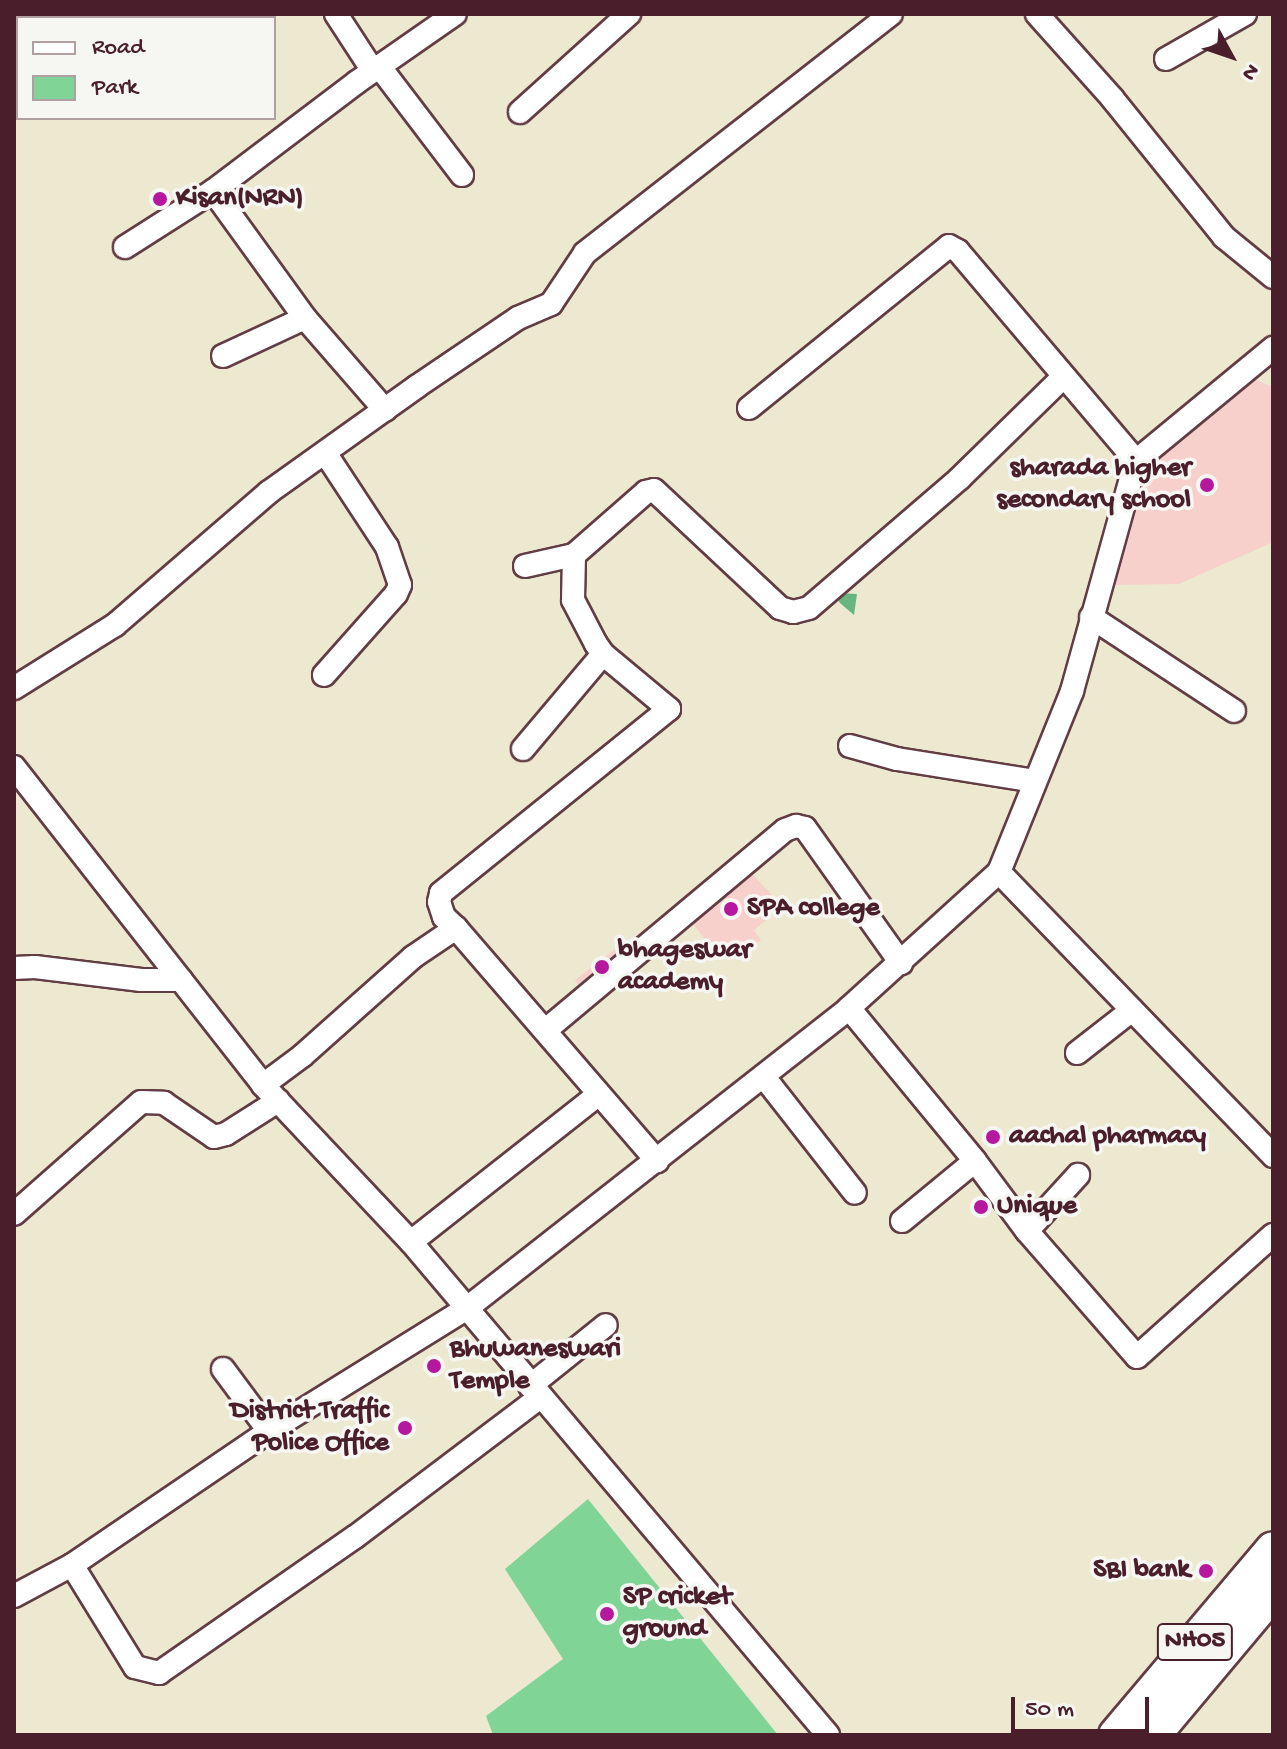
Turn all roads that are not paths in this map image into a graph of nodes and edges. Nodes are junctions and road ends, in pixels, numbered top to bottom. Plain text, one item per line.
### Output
1 (336, 14) edge
2 (455, 14) edge
3 (629, 14) edge
4 (891, 14) edge
5 (1037, 14) edge
6 (1245, 14) edge
7 (1166, 59) dead end
8 (376, 68) junction
9 (520, 112) dead end
10 (462, 175) dead end
11 (213, 191) junction
12 (125, 247) dead end
13 (1273, 277) edge
14 (305, 318) junction
15 (1273, 348) edge
16 (223, 356) dead end
17 (1063, 377) junction
18 (749, 408) dead end
19 (385, 410) junction
20 (326, 454) junction
21 (1136, 461) junction
22 (574, 555) junction
23 (525, 566) dead end
24 (1091, 617) junction
25 (603, 654) junction
26 (324, 675) dead end
27 (14, 688) edge
28 (1234, 711) dead end
29 (850, 746) dead end
30 (523, 749) dead end
31 (14, 767) edge
32 (1034, 781) junction
33 (999, 872) junction
34 (456, 928) junction
35 (901, 963) junction
36 (14, 968) edge
37 (181, 980) junction
38 (849, 1008) junction
39 (1132, 1010) junction
40 (547, 1029) junction
41 (1077, 1053) dead end
42 (764, 1077) junction
43 (270, 1093) junction
44 (599, 1094) junction
45 (1273, 1156) edge
46 (657, 1161) junction
47 (975, 1161) junction
48 (1078, 1175) dead end
49 (855, 1193) dead end
50 (14, 1214) edge
51 (902, 1221) dead end
52 (1027, 1231) junction
53 (1273, 1235) edge
54 (411, 1242) junction
55 (467, 1308) junction
56 (606, 1325) dead end
57 (223, 1369) dead end
58 (534, 1392) junction
59 (269, 1431) junction
60 (1273, 1549) edge
61 (72, 1565) junction
62 (14, 1596) edge
63 (1256, 1597) edge
64 (828, 1735) edge
65 (1116, 1735) edge
66 (1153, 1735) edge

1 - 8 street
2 - 8 street
3 - 9 street
4 - 19 street
5 - 13 street
6 - 7 street
8 - 10 street
8 - 11 street
11 - 12 street
11 - 14 street
14 - 16 street
14 - 19 street
15 - 21 street
17 - 18 street
17 - 21 street
17 - 22 street
19 - 20 street
20 - 26 street
20 - 27 street
21 - 24 street
22 - 23 street
22 - 25 street
24 - 28 street
24 - 32 street
25 - 30 street
25 - 34 street
29 - 32 street
31 - 37 street
32 - 33 street
33 - 35 street
33 - 39 street
34 - 40 street
34 - 43 street
35 - 38 street
35 - 40 street
36 - 37 street
37 - 43 street
38 - 42 street
38 - 47 street
39 - 41 street
39 - 45 street
40 - 44 street
42 - 46 street
42 - 49 street
43 - 50 street
43 - 54 street
44 - 46 street
44 - 54 street
46 - 55 street
47 - 51 street
47 - 52 street
48 - 52 street
52 - 53 street
54 - 55 street
55 - 58 street
55 - 59 street
56 - 58 street
57 - 59 street
58 - 61 street
58 - 64 street
59 - 61 street
60 - 63 main road, NH05
61 - 62 street
63 - 65 main road, NH05
63 - 66 main road, NH05

